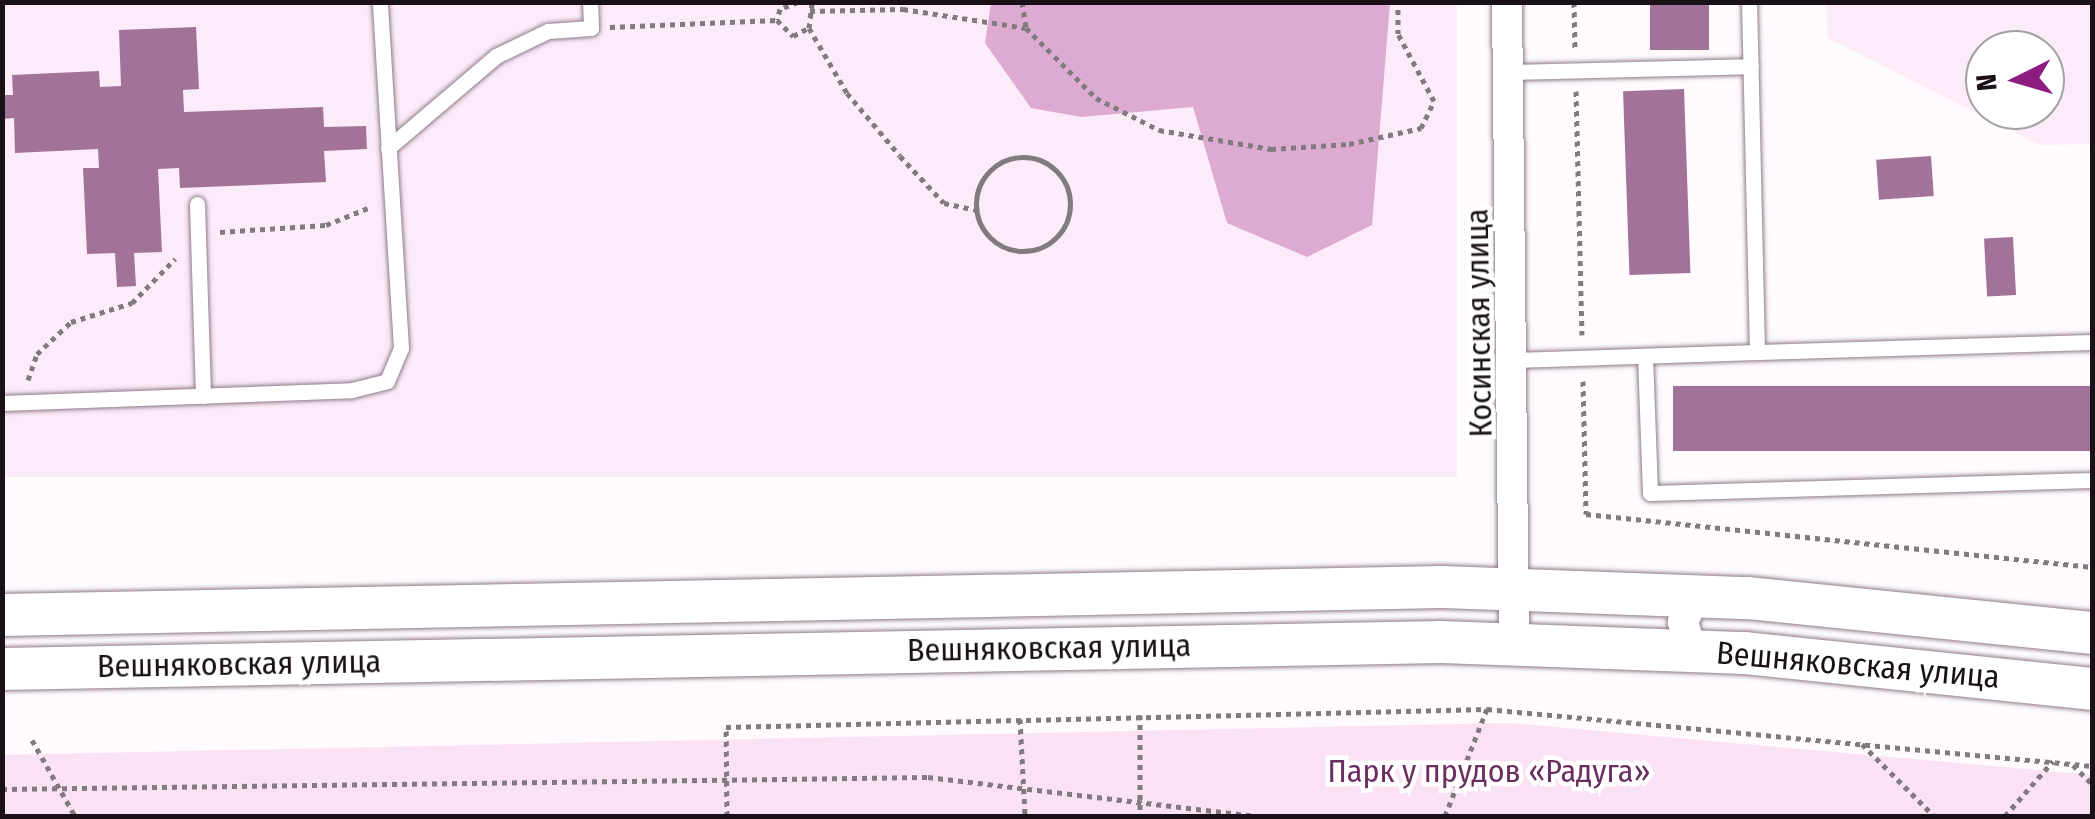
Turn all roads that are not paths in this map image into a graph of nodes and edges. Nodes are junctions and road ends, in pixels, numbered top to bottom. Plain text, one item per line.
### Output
1 (380, 2) edge
2 (590, 2) edge
3 (1507, 2) edge
4 (1750, 2) edge
5 (1751, 66) junction
6 (1508, 72) junction
7 (388, 148) junction
8 (196, 204) dead end
9 (2092, 342) edge
10 (1758, 352) junction
11 (1646, 356) junction
12 (1515, 360) junction
13 (203, 396) junction
14 (2, 403) edge
15 (2092, 480) edge
16 (1515, 588) junction
17 (1712, 596) junction
18 (2, 615) edge
19 (2092, 634) edge
20 (1514, 643) junction
21 (1709, 651) junction
22 (2, 669) edge
23 (2092, 689) edge

1 - 7 lane
2 - 7 lane
3 - 6 street, Косинская улица
4 - 5 lane
5 - 6 lane
5 - 10 lane
6 - 12 street, Косинская улица
7 - 13 lane
8 - 13 lane
9 - 10 lane
10 - 11 lane
11 - 12 lane
11 - 15 lane
12 - 16 street, Косинская улица
13 - 14 lane
16 - 17 main road, Вешняковская улица
16 - 18 main road, Вешняковская улица
16 - 20 street, Косинская улица
17 - 19 main road, Вешняковская улица
17 - 21 street
20 - 21 main road, Вешняковская улица
20 - 22 main road, Вешняковская улица
21 - 23 main road, Вешняковская улица

